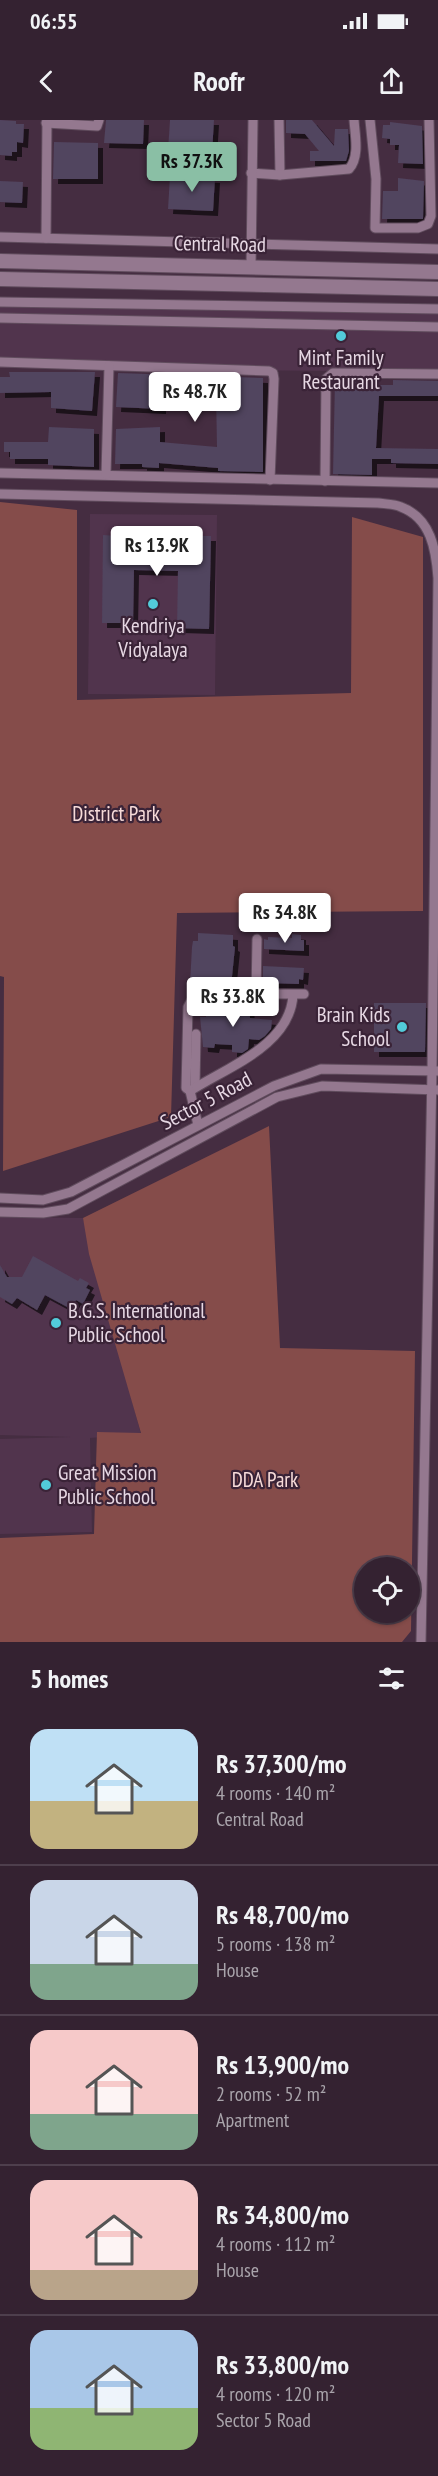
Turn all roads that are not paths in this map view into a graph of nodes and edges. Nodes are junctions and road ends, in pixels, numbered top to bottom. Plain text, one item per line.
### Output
1 (99, 120) edge
2 (253, 120) edge
3 (279, 120) edge
4 (354, 120) edge
5 (370, 120) edge
6 (429, 120) edge
7 (46, 122) edge
8 (251, 173) junction
9 (280, 175) junction
10 (375, 228) junction
11 (0, 237) edge
12 (46, 238) junction
13 (251, 245) junction
14 (375, 248) junction
15 (438, 249) edge
16 (0, 261) edge
17 (251, 266) junction
18 (438, 272) edge
19 (0, 279) edge
20 (438, 289) edge
21 (0, 302) edge
22 (74, 303) junction
23 (299, 306) junction
24 (438, 309) edge
25 (0, 318) edge
26 (73, 320) junction
27 (299, 325) junction
28 (438, 327) edge
29 (0, 362) edge
30 (109, 366) junction
31 (438, 374) edge
32 (0, 473) edge
33 (106, 474) junction
34 (270, 480) junction
35 (325, 481) junction
36 (438, 483) edge
37 (0, 494) edge
38 (437, 552) edge
39 (437, 711) edge
40 (437, 734) edge
41 (257, 939) dead end
42 (304, 994) dead end
43 (256, 995) junction
44 (293, 995) junction
45 (196, 1034) dead end
46 (435, 1071) edge
47 (193, 1089) junction
48 (434, 1090) edge
49 (198, 1125) junction
50 (0, 1198) edge
51 (0, 1212) edge
52 (421, 1642) edge

1 - 7 street
2 - 8 street
3 - 9 street
4 - 9 street
5 - 10 street
6 - 10 street
7 - 12 street
8 - 9 street
8 - 13 street
10 - 14 street
11 - 12 street
12 - 13 street
13 - 14 street
13 - 17 street
14 - 15 street
16 - 17 main road, Central Road
17 - 18 main road, Central Road
19 - 20 main road, Central Road
21 - 22 street
22 - 23 street
22 - 26 street
23 - 24 street
23 - 27 street
25 - 26 street
26 - 27 street
27 - 28 street
29 - 30 street
30 - 33 street
30 - 34 street
31 - 35 street
32 - 33 street
33 - 34 street
34 - 35 street
35 - 36 street
37 - 38 street
38 - 39 street
39 - 40 street
40 - 46 street
41 - 43 street
42 - 44 street
43 - 44 street
43 - 47 street
44 - 47 street
45 - 47 street
46 - 48 street
46 - 49 street, Sector 5 Road
47 - 49 street
48 - 51 street, Sector 5 Road
48 - 52 street
49 - 50 street, Sector 5 Road

